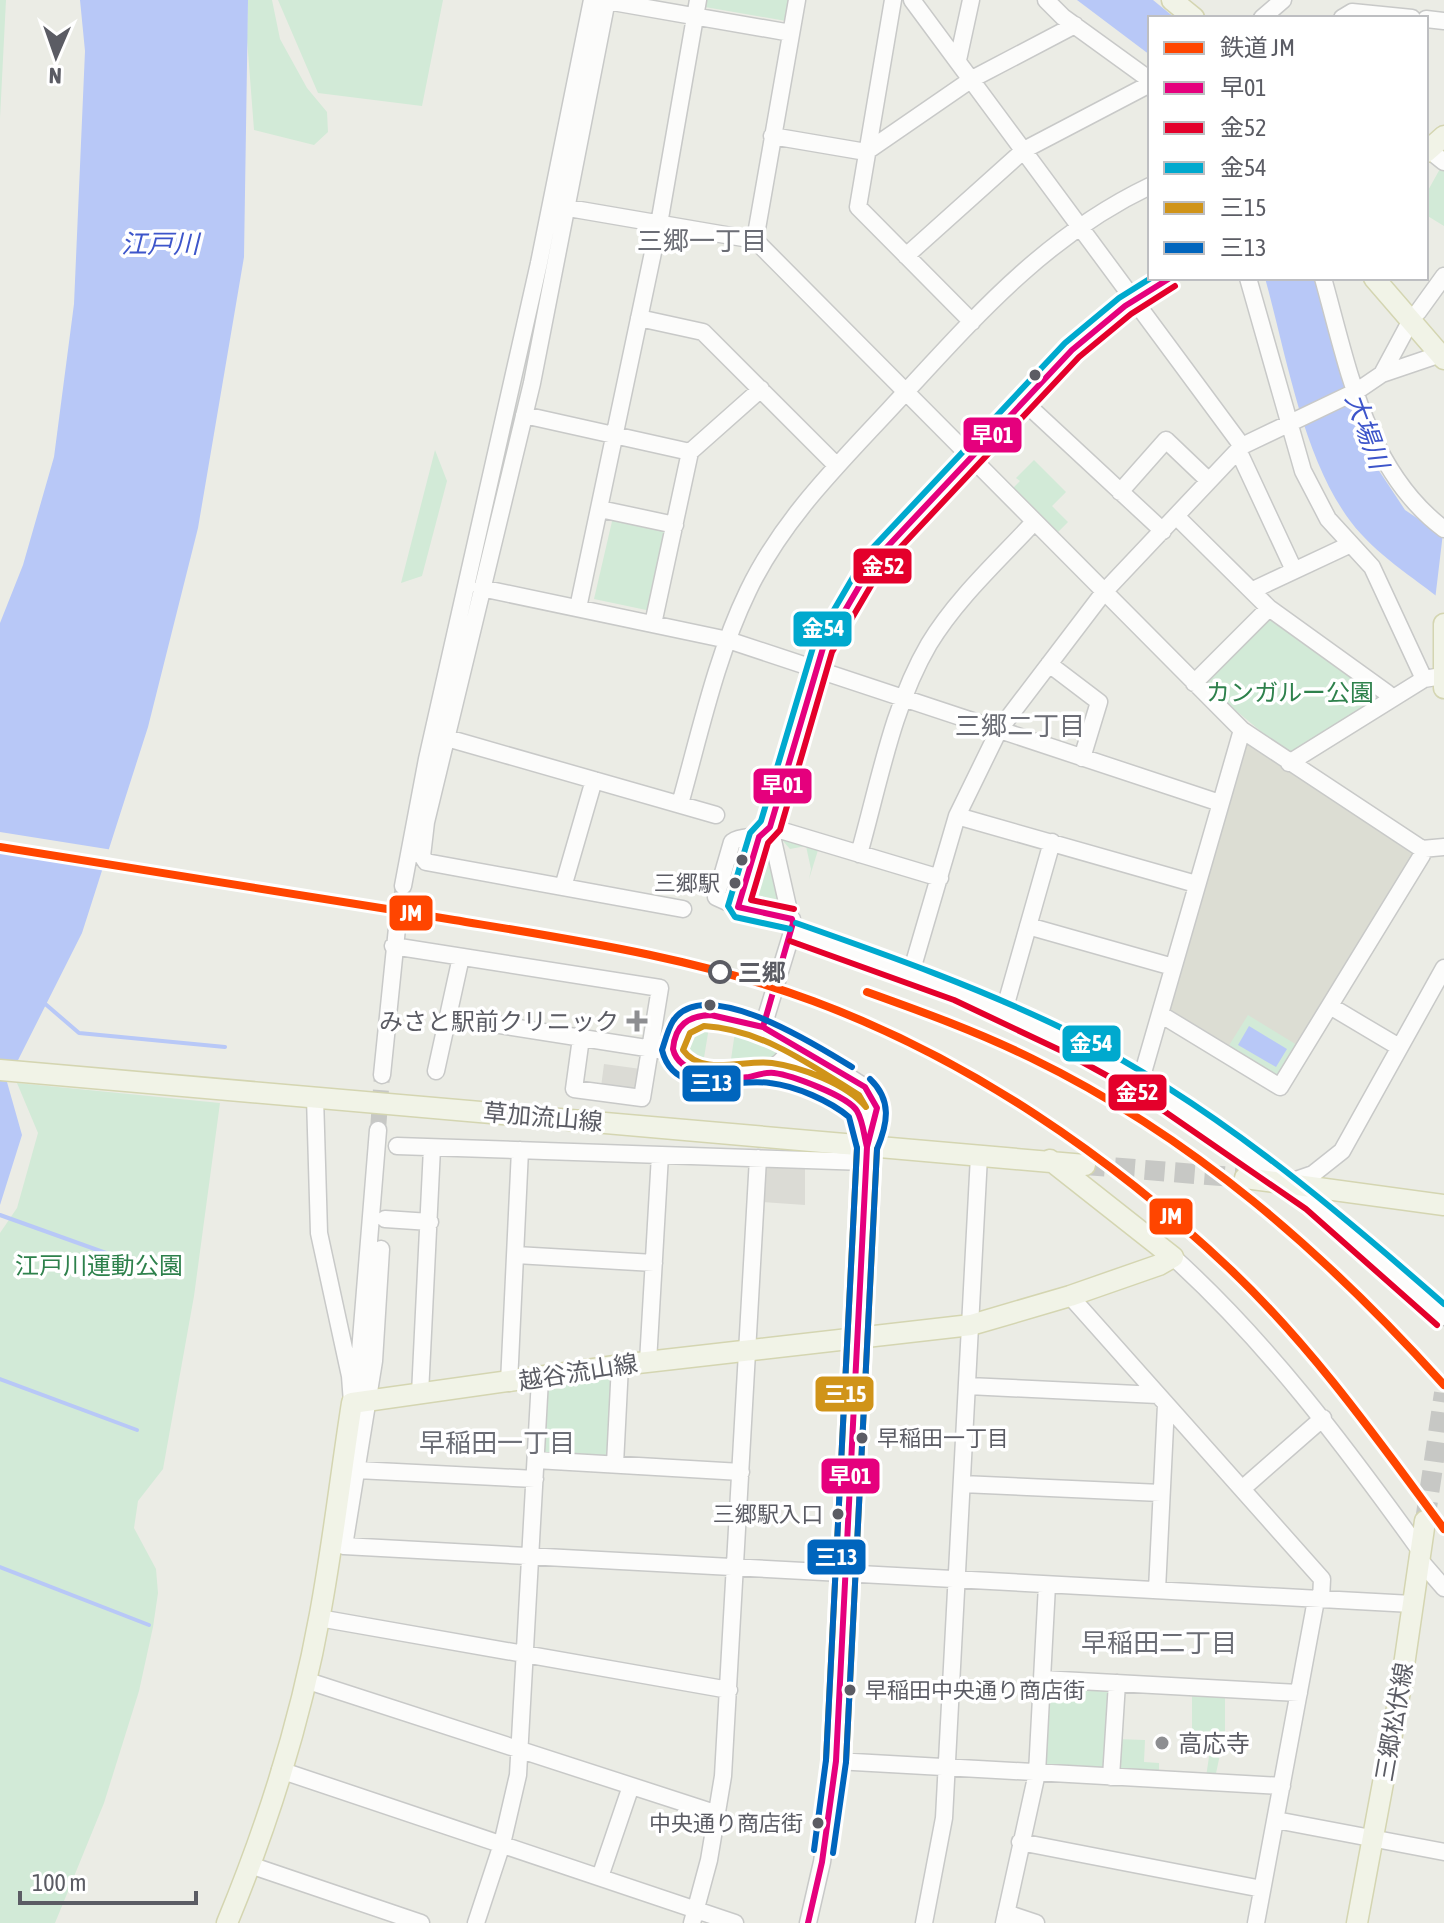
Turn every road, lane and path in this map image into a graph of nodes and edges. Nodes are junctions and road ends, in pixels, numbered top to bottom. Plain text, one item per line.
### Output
1 (602, 0) edge
2 (797, 0) edge
3 (893, 0) edge
4 (912, 0) edge
5 (971, 0) edge
6 (1046, 0) edge
7 (1172, 0) edge
8 (697, 8) edge
9 (1192, 16) edge
10 (1345, 16) edge
11 (1392, 16) edge
12 (1075, 25) junction
13 (791, 33) junction
14 (958, 60) junction
15 (972, 79) junction
16 (1148, 80) edge
17 (1148, 83) edge
18 (772, 136) junction
19 (1024, 150) junction
20 (866, 152) junction
21 (1148, 187) edge
22 (559, 206) junction
23 (659, 224) junction
24 (1079, 224) junction
25 (755, 240) junction
26 (906, 256) junction
27 (1444, 276) edge
28 (1167, 280) edge
29 (1249, 280) edge
30 (1324, 280) edge
31 (1376, 280) edge
32 (1387, 280) edge
33 (1134, 299) junction
34 (1415, 316) junction
35 (639, 318) junction
36 (972, 322) junction
37 (1443, 351) edge
38 (1382, 374) junction
39 (761, 389) junction
40 (905, 392) junction
41 (1354, 393) junction
42 (1023, 401) junction
43 (524, 415) junction
44 (1295, 423) junction
45 (614, 435) junction
46 (1240, 448) junction
47 (690, 452) junction
48 (970, 458) junction
49 (837, 466) junction
50 (1209, 481) junction
51 (1120, 492) junction
52 (600, 509) junction
53 (1177, 517) junction
54 (1034, 522) junction
55 (675, 525) junction
56 (1444, 529) edge
57 (1163, 531) junction
58 (1349, 545) junction
59 (1293, 568) junction
60 (481, 588) junction
61 (1253, 590) junction
62 (1104, 592) junction
63 (578, 608) junction
64 (1269, 608) junction
65 (653, 624) junction
66 (1444, 624) edge
67 (728, 640) junction
68 (1049, 664) junction
69 (815, 669) junction
70 (1437, 681) edge
71 (1194, 683) junction
72 (903, 698) junction
73 (1390, 699) junction
74 (999, 730) junction
75 (1242, 730) junction
76 (447, 738) junction
77 (1082, 758) junction
78 (1289, 763) junction
79 (594, 780) junction
80 (1220, 803) junction
81 (680, 804) junction
82 (716, 815) dead end
83 (957, 816) junction
84 (765, 832) junction
85 (1052, 842) junction
86 (1444, 847) edge
87 (1422, 849) junction
88 (859, 854) junction
89 (940, 878) junction
90 (1196, 884) junction
91 (403, 886) tunnel mouth
92 (563, 887) junction
93 (738, 907) junction
94 (683, 909) dead end
95 (792, 925) junction
96 (1028, 926) junction
97 (397, 928) tunnel mouth
98 (393, 946) junction
99 (461, 957) junction
100 (1173, 967) junction
101 (1444, 968) edge
102 (911, 973) junction
103 (1330, 1006) junction
104 (1004, 1011) junction
105 (1160, 1014) junction
106 (448, 1017) junction
107 (763, 1027) junction
108 (581, 1038) junction
109 (785, 1039) junction
110 (1399, 1047) junction
111 (649, 1049) junction
112 (672, 1051) junction
113 (0, 1070) edge
114 (436, 1071) dead end
115 (765, 1072) junction
116 (382, 1075) tunnel mouth
117 (1140, 1083) junction
118 (309, 1097) junction
119 (378, 1130) tunnel mouth
120 (397, 1146) dead end
121 (432, 1148) junction
122 (520, 1150) junction
123 (866, 1154) junction
124 (660, 1155) junction
125 (979, 1156) junction
126 (758, 1158) junction
127 (1050, 1160) junction
128 (1085, 1165) tunnel mouth
129 (1245, 1178) tunnel mouth
130 (1286, 1183) junction
131 (1444, 1205) edge
132 (385, 1219) dead end
133 (430, 1222) junction
134 (381, 1249) dead end
135 (516, 1255) junction
136 (1173, 1257) junction
137 (654, 1263) junction
138 (1070, 1296) junction
139 (1444, 1317) edge
140 (971, 1325) junction
141 (859, 1340) junction
142 (748, 1352) junction
143 (648, 1362) junction
144 (620, 1365) junction
145 (540, 1379) junction
146 (509, 1383) junction
147 (968, 1386) junction
148 (420, 1394) junction
149 (1162, 1400) junction
150 (358, 1402) junction
151 (1323, 1418) junction
152 (536, 1460) junction
153 (615, 1464) junction
154 (357, 1470) junction
155 (741, 1472) junction
156 (535, 1479) junction
157 (962, 1484) junction
158 (1242, 1489) junction
159 (1161, 1493) junction
160 (1425, 1521) tunnel mouth
161 (1418, 1553) junction
162 (531, 1557) junction
163 (736, 1568) junction
164 (846, 1574) junction
165 (956, 1580) junction
166 (1047, 1585) junction
167 (1444, 1588) edge
168 (1157, 1590) junction
169 (1319, 1600) junction
170 (1412, 1604) junction
171 (319, 1618) junction
172 (525, 1654) junction
173 (1042, 1679) junction
174 (305, 1680) junction
175 (1117, 1683) junction
176 (729, 1690) junction
177 (1299, 1693) junction
178 (520, 1750) junction
179 (836, 1761) junction
180 (947, 1768) junction
181 (280, 1770) junction
182 (1037, 1773) junction
183 (1111, 1777) junction
184 (631, 1786) junction
185 (1282, 1786) junction
186 (718, 1814) junction
187 (1276, 1820) junction
188 (1373, 1839) junction
189 (1020, 1842) junction
190 (502, 1844) junction
191 (1444, 1852) edge
192 (250, 1865) junction
193 (600, 1877) junction
194 (1262, 1889) junction
195 (694, 1916) edge
196 (1005, 1918) edge
197 (227, 1923) edge
198 (421, 1923) edge
199 (476, 1923) edge
200 (735, 1923) edge
201 (808, 1923) edge
202 (924, 1923) edge
203 (1036, 1923) edge
204 (1256, 1923) edge
205 (1357, 1923) edge

1 - 8 street
1 - 22 street
2 - 13 street
3 - 20 street
4 - 14 street
5 - 14 street
6 - 12 street
7 - 9 main road
8 - 13 street
8 - 23 street
10 - 11 street
12 - 15 street
12 - 16 street
13 - 18 street
14 - 15 street
15 - 19 street
15 - 20 street
17 - 19 street
18 - 20 street
18 - 25 street
19 - 24 street
19 - 26 street
20 - 26 street
21 - 24 street
22 - 23 street
22 - 43 street
22 - 91 street
23 - 25 street
23 - 35 street
24 - 33 street
24 - 36 street
25 - 40 street
26 - 36 street
27 - 34 street
28 - 33 street
29 - 44 street
30 - 41 street
31 - 34 main road
32 - 34 main road
33 - 42 street
33 - 46 street
34 - 37 main road
34 - 38 street
35 - 39 street
35 - 45 street
36 - 40 street
37 - 38 street
38 - 41 street
39 - 47 street
39 - 49 street
40 - 48 street
40 - 49 street
41 - 44 street
41 - 56 street
42 - 48 street
42 - 51 street
43 - 45 street
43 - 60 street
44 - 46 street
44 - 58 street
45 - 47 street
45 - 52 street
46 - 50 street
46 - 59 street
47 - 55 street
48 - 54 street
48 - 69 street
49 - 67 street
50 - 51 street
50 - 53 street
51 - 57 street
52 - 55 street
52 - 63 street
53 - 57 street
53 - 61 street
54 - 62 street
54 - 72 street
55 - 65 street
57 - 62 street
58 - 59 street
58 - 70 street
59 - 61 street
60 - 63 street
60 - 76 street
61 - 64 street
62 - 68 street
62 - 71 street
63 - 65 street
64 - 71 street
64 - 73 street
65 - 67 street
66 - 70 main road
67 - 69 street
67 - 81 street
68 - 74 street
68 - 77 street
69 - 72 street
69 - 84 street
70 - 73 street
71 - 75 street
72 - 74 street
72 - 88 street
73 - 78 street
74 - 77 street
74 - 83 street
75 - 78 street
75 - 80 street
76 - 79 street
76 - 92 street
77 - 80 street
78 - 87 street
79 - 81 street
79 - 92 street
80 - 90 street
81 - 82 street
83 - 85 street
83 - 89 street
84 - 88 street
84 - 93 street
84 - 93 street
84 - 95 street
85 - 90 street
85 - 96 street
86 - 87 street
87 - 103 street
88 - 89 street
89 - 102 street
90 - 100 street
92 - 94 street
93 - 95 street
95 - 102 street
95 - 107 street
96 - 100 street
96 - 104 street
97 - 98 street
98 - 99 street
98 - 116 street
99 - 106 street
99 - 111 street
100 - 105 street
101 - 110 street
102 - 104 street
103 - 105 street
103 - 110 street
104 - 117 street
105 - 117 street
106 - 108 street
106 - 114 street
107 - 109 street
107 - 112 street
108 - 111 street
108 - 111 street
109 - 115 street
109 - 123 street
110 - 130 street
111 - 112 street
112 - 115 street
113 - 118 main road, 草加流山線
115 - 123 street
117 - 130 street
118 - 123 main road, 草加流山線
118 - 150 street
119 - 150 street
120 - 121 street
121 - 122 street
121 - 133 street
122 - 124 street
122 - 135 street
123 - 125 main road, 草加流山線
123 - 126 street
123 - 141 street
124 - 126 street
124 - 137 street
125 - 127 main road, 草加流山線
125 - 140 street
126 - 142 street
127 - 128 main road, 草加流山線
127 - 136 main road
129 - 130 main road
130 - 131 main road
130 - 139 street
132 - 133 street
133 - 148 street
134 - 150 street
135 - 137 street
135 - 146 street
136 - 138 main road, 越谷流山線
136 - 151 street
137 - 143 street
138 - 140 main road, 越谷流山線
138 - 149 street
140 - 141 main road, 越谷流山線
140 - 147 street
141 - 142 main road, 越谷流山線
141 - 164 street
142 - 143 main road, 越谷流山線
142 - 155 street
143 - 144 main road, 越谷流山線
144 - 145 main road, 越谷流山線
144 - 153 street
145 - 146 main road, 越谷流山線
145 - 152 street
146 - 148 main road, 越谷流山線
147 - 149 street
147 - 157 street
148 - 150 main road, 越谷流山線
149 - 158 street
149 - 159 street
150 - 154 street
150 - 171 main road
151 - 158 street
151 - 161 street
152 - 153 street
152 - 156 street
153 - 155 street
154 - 156 street
154 - 162 street
155 - 163 street
156 - 162 street
157 - 159 street
157 - 165 street
158 - 169 street
159 - 168 street
160 - 161 main road, 三郷松伏線
161 - 167 street
161 - 170 main road, 三郷松伏線
162 - 163 street
162 - 172 street
163 - 164 street
163 - 176 street
164 - 165 street
164 - 179 street
165 - 166 street
165 - 180 street
166 - 168 street
166 - 173 street
168 - 169 street
169 - 170 street
169 - 177 street
170 - 188 main road, 三郷松伏線
171 - 172 street
171 - 174 main road
172 - 176 street
172 - 178 street
173 - 175 street
173 - 182 street
174 - 178 street
174 - 181 main road
175 - 177 street
175 - 183 street
176 - 186 street
177 - 185 street
178 - 184 street
178 - 190 street
179 - 180 street
179 - 201 street
180 - 182 street
180 - 202 street
181 - 190 street
181 - 192 main road
182 - 183 street
182 - 189 street
183 - 185 street
184 - 186 street
184 - 193 street
185 - 187 street
186 - 195 street
187 - 188 street
187 - 194 street
188 - 191 street
188 - 205 main road, 三郷松伏線
189 - 194 street
189 - 196 street
190 - 193 street
190 - 199 street
192 - 197 main road
192 - 198 street
193 - 195 street
194 - 204 street
195 - 200 street
196 - 203 street

